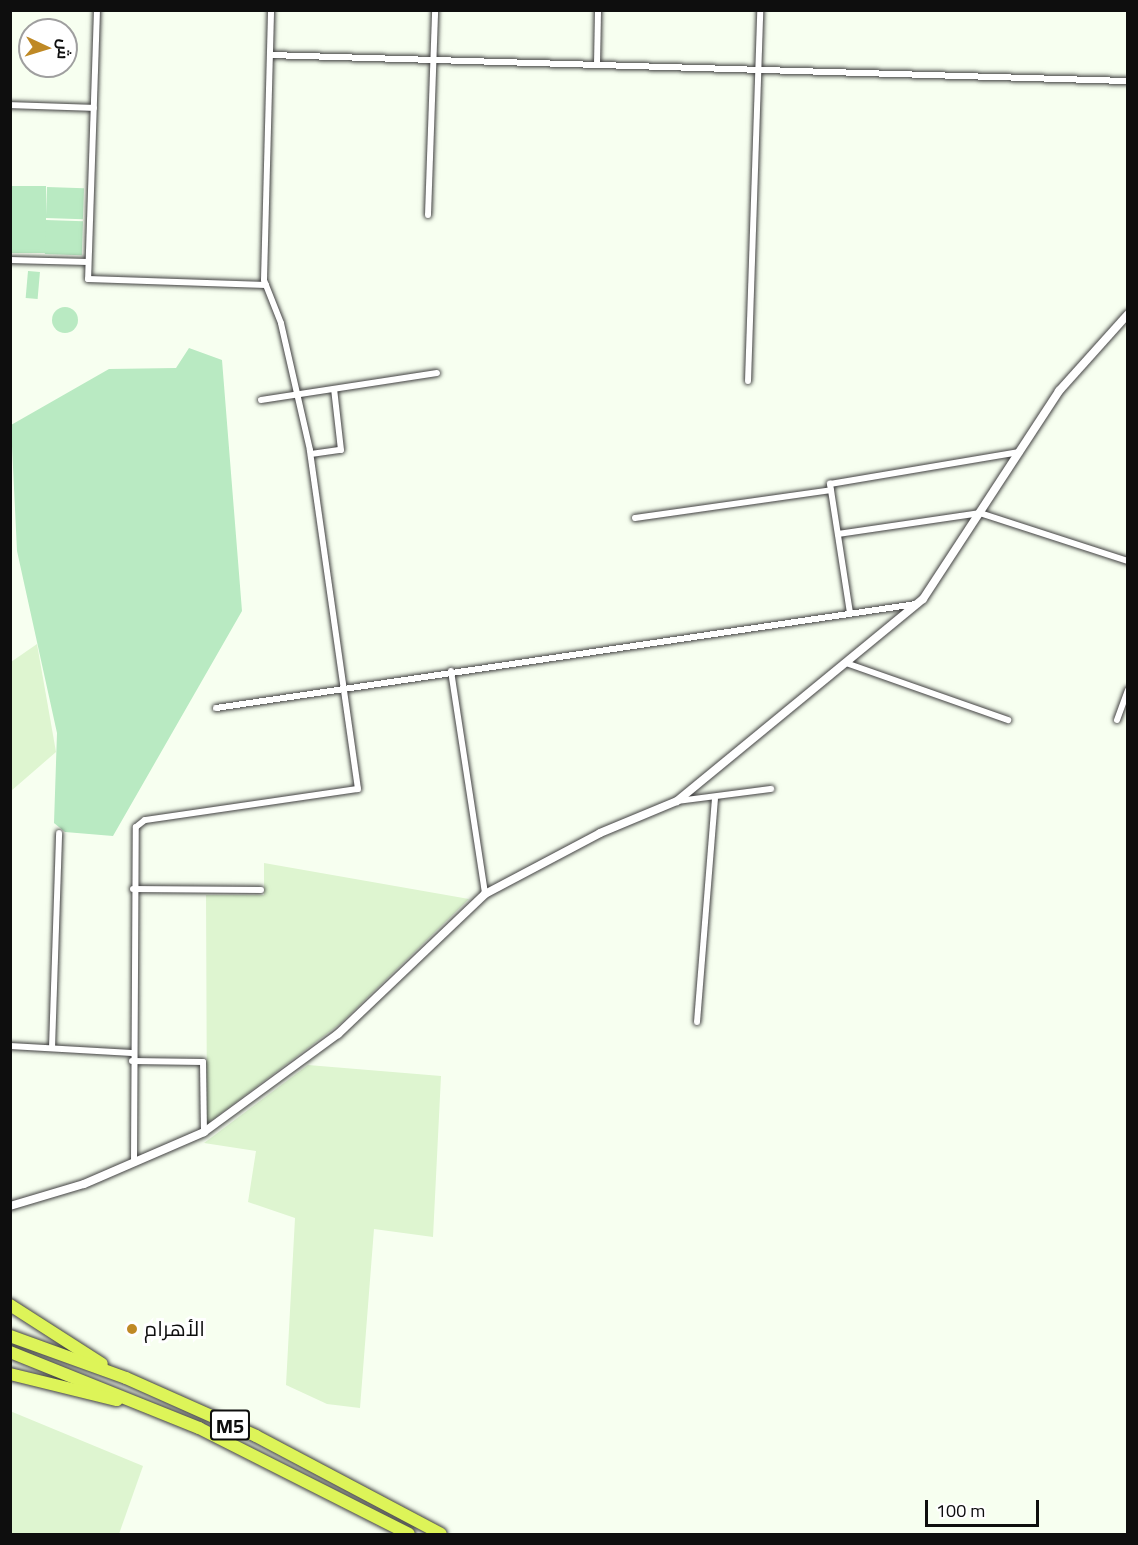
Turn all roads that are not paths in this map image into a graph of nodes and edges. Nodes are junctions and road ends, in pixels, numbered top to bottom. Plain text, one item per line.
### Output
1 (97, 10) edge
2 (271, 10) edge
3 (435, 10) edge
4 (598, 10) edge
5 (760, 10) edge
6 (270, 55) junction
7 (433, 60) junction
8 (597, 64) junction
9 (758, 70) junction
10 (1128, 81) edge
11 (10, 105) edge
12 (94, 108) junction
13 (428, 215) dead end
14 (10, 260) edge
15 (88, 262) junction
16 (266, 285) junction
17 (1127, 317) edge
18 (437, 373) dead end
19 (748, 381) dead end
20 (334, 389) junction
21 (297, 394) junction
22 (261, 400) dead end
23 (1019, 452) junction
24 (311, 454) junction
25 (831, 489) junction
26 (980, 513) junction
27 (635, 518) dead end
28 (837, 534) junction
29 (1128, 561) edge
30 (917, 604) junction
31 (850, 613) junction
32 (846, 663) junction
33 (451, 671) junction
34 (345, 688) junction
35 (1128, 690) edge
36 (216, 708) dead end
37 (1008, 720) dead end
38 (1117, 720) dead end
39 (771, 789) dead end
40 (715, 799) junction
41 (677, 801) junction
42 (59, 833) dead end
43 (133, 890) junction
44 (261, 890) dead end
45 (485, 894) junction
46 (698, 1022) dead end
47 (10, 1046) edge
48 (52, 1048) junction
49 (132, 1053) junction
50 (132, 1060) junction
51 (204, 1132) junction
52 (134, 1163) junction
53 (10, 1206) edge
54 (10, 1305) edge
55 (10, 1336) edge
56 (10, 1352) edge
57 (10, 1374) edge
58 (126, 1378) junction
59 (153, 1408) junction
60 (409, 1534) edge
61 (441, 1534) edge

1 - 12 street
2 - 6 street
3 - 7 street
4 - 8 street
5 - 9 street
6 - 7 street
6 - 16 street
7 - 8 street
7 - 13 street
8 - 9 street
9 - 10 street
9 - 19 street
11 - 12 street
12 - 15 street
14 - 15 street
15 - 16 street
16 - 21 street
17 - 23 street
18 - 20 street
20 - 21 street
20 - 24 street
21 - 22 street
21 - 24 street
23 - 25 street
23 - 26 street
24 - 34 street
25 - 27 street
25 - 28 street
26 - 28 street
26 - 29 street
26 - 30 street
28 - 31 street
30 - 31 street
30 - 32 street
31 - 33 street
32 - 37 street
32 - 41 street
33 - 34 street
33 - 45 street
34 - 36 street
34 - 43 street
35 - 38 street
39 - 40 street
40 - 41 street
40 - 46 street
41 - 45 street
42 - 48 street
43 - 44 street
43 - 49 street
45 - 51 street
47 - 48 street
48 - 49 street
49 - 50 street
50 - 51 street
50 - 52 street
51 - 52 street
52 - 53 street
54 - 58 highway
55 - 58 highway, M5
56 - 59 highway, M5
57 - 59 highway
58 - 61 highway, M5
59 - 60 highway, M5

